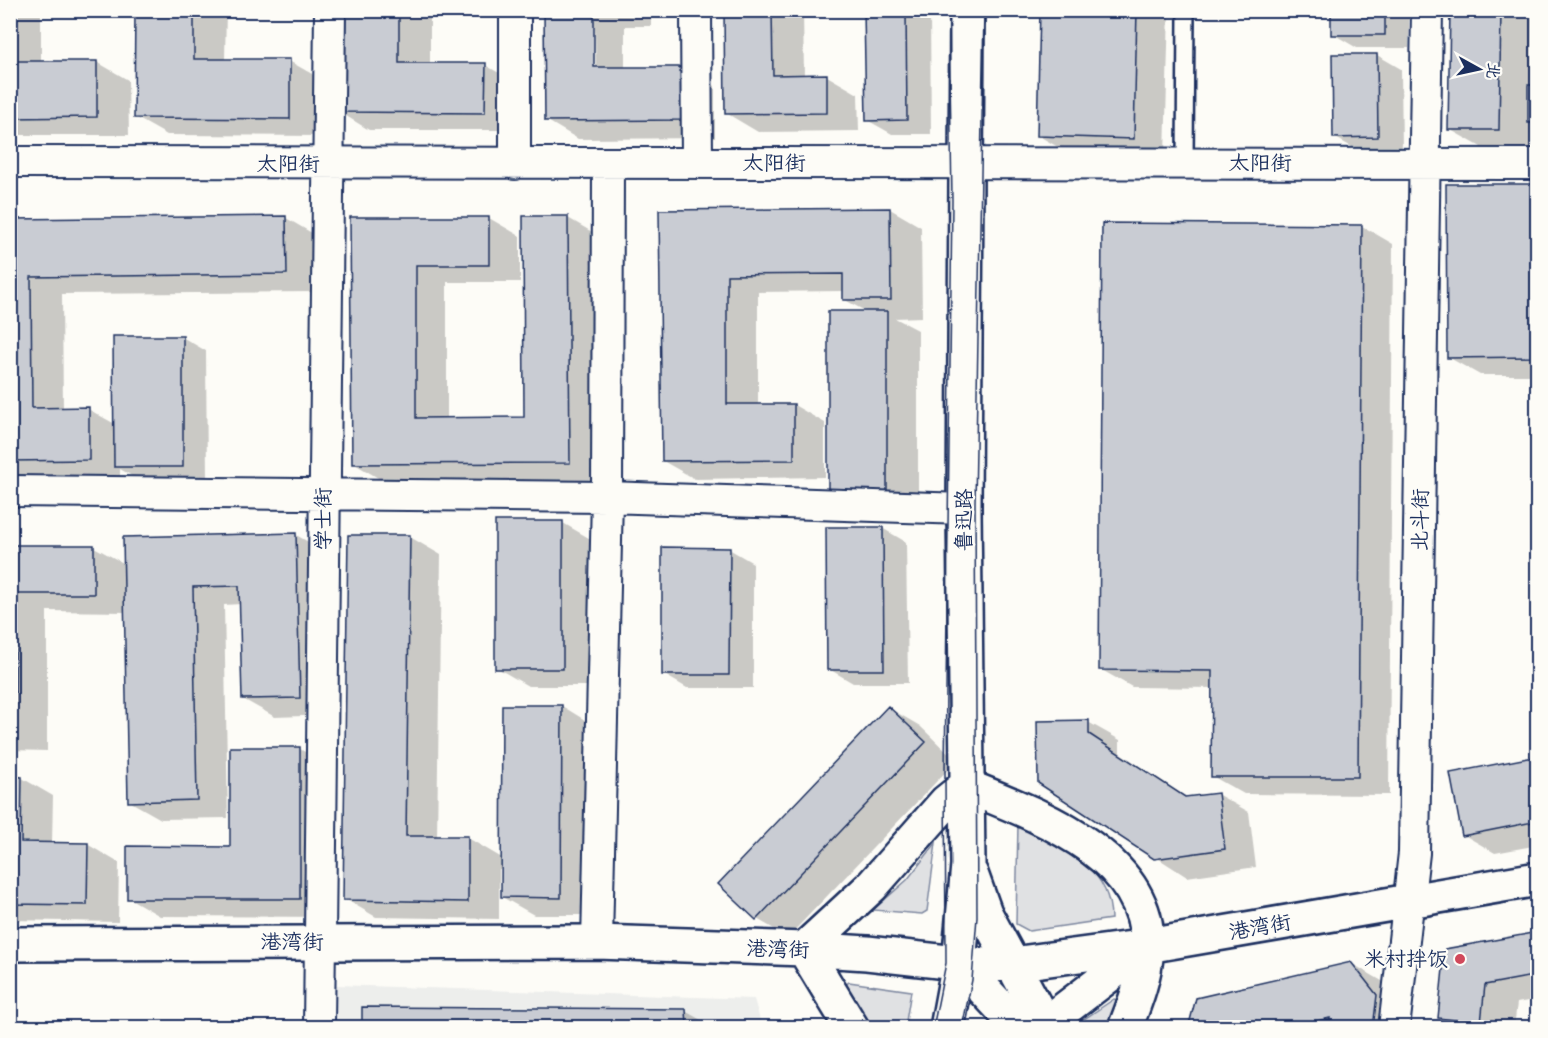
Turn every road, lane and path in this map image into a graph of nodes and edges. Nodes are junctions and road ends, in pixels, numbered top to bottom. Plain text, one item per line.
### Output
1 (330, 10) edge
2 (515, 10) edge
3 (696, 10) edge
4 (967, 10) edge
5 (1186, 10) edge
6 (1427, 10) edge
7 (10, 162) edge
8 (964, 162) junction
9 (697, 163) junction
10 (1185, 163) junction
11 (328, 164) junction
12 (515, 164) junction
13 (608, 164) junction
14 (1426, 164) junction
15 (1538, 165) edge
16 (10, 491) edge
17 (323, 494) junction
18 (607, 497) junction
19 (964, 509) junction
20 (966, 786) junction
21 (968, 865) junction
22 (1538, 879) edge
23 (1408, 902) junction
24 (321, 942) junction
25 (597, 942) junction
26 (10, 944) edge
27 (1147, 946) junction
28 (804, 949) junction
29 (960, 963) junction
30 (1012, 964) junction
31 (1038, 1027) edge
32 (319, 1028) edge
33 (852, 1028) edge
34 (946, 1028) edge
35 (1125, 1028) edge
36 (1394, 1028) edge

1 - 11 street, 学士街
2 - 12 street
3 - 9 street
4 - 8 main road, 鲁迅路
5 - 10 lane
6 - 14 street, 北斗街
7 - 11 street, 太阳街
8 - 9 street, 太阳街
8 - 10 street, 太阳街
8 - 19 main road, 鲁迅路
9 - 13 street, 太阳街
10 - 14 street, 太阳街
11 - 12 street, 太阳街
11 - 17 street, 学士街
12 - 13 street, 太阳街
13 - 18 street
14 - 15 street, 太阳街
14 - 23 street, 北斗街
16 - 17 street
17 - 18 street
17 - 24 street, 学士街
18 - 19 street
18 - 25 street
19 - 20 main road, 鲁迅路
20 - 21 main road, 鲁迅路
20 - 27 main road
20 - 28 main road
21 - 29 main road, 鲁迅路
21 - 30 main road
22 - 23 main road, 港湾街
23 - 27 main road, 港湾街
23 - 36 street, 北斗街
24 - 25 main road, 港湾街
24 - 26 main road, 港湾街
24 - 32 street, 学士街
25 - 28 main road, 港湾街
27 - 30 main road, 港湾街
27 - 31 main road
27 - 35 main road
28 - 29 main road, 港湾街
28 - 33 main road
29 - 30 main road, 港湾街
29 - 31 main road
29 - 34 main road, 鲁迅路
30 - 31 main road

